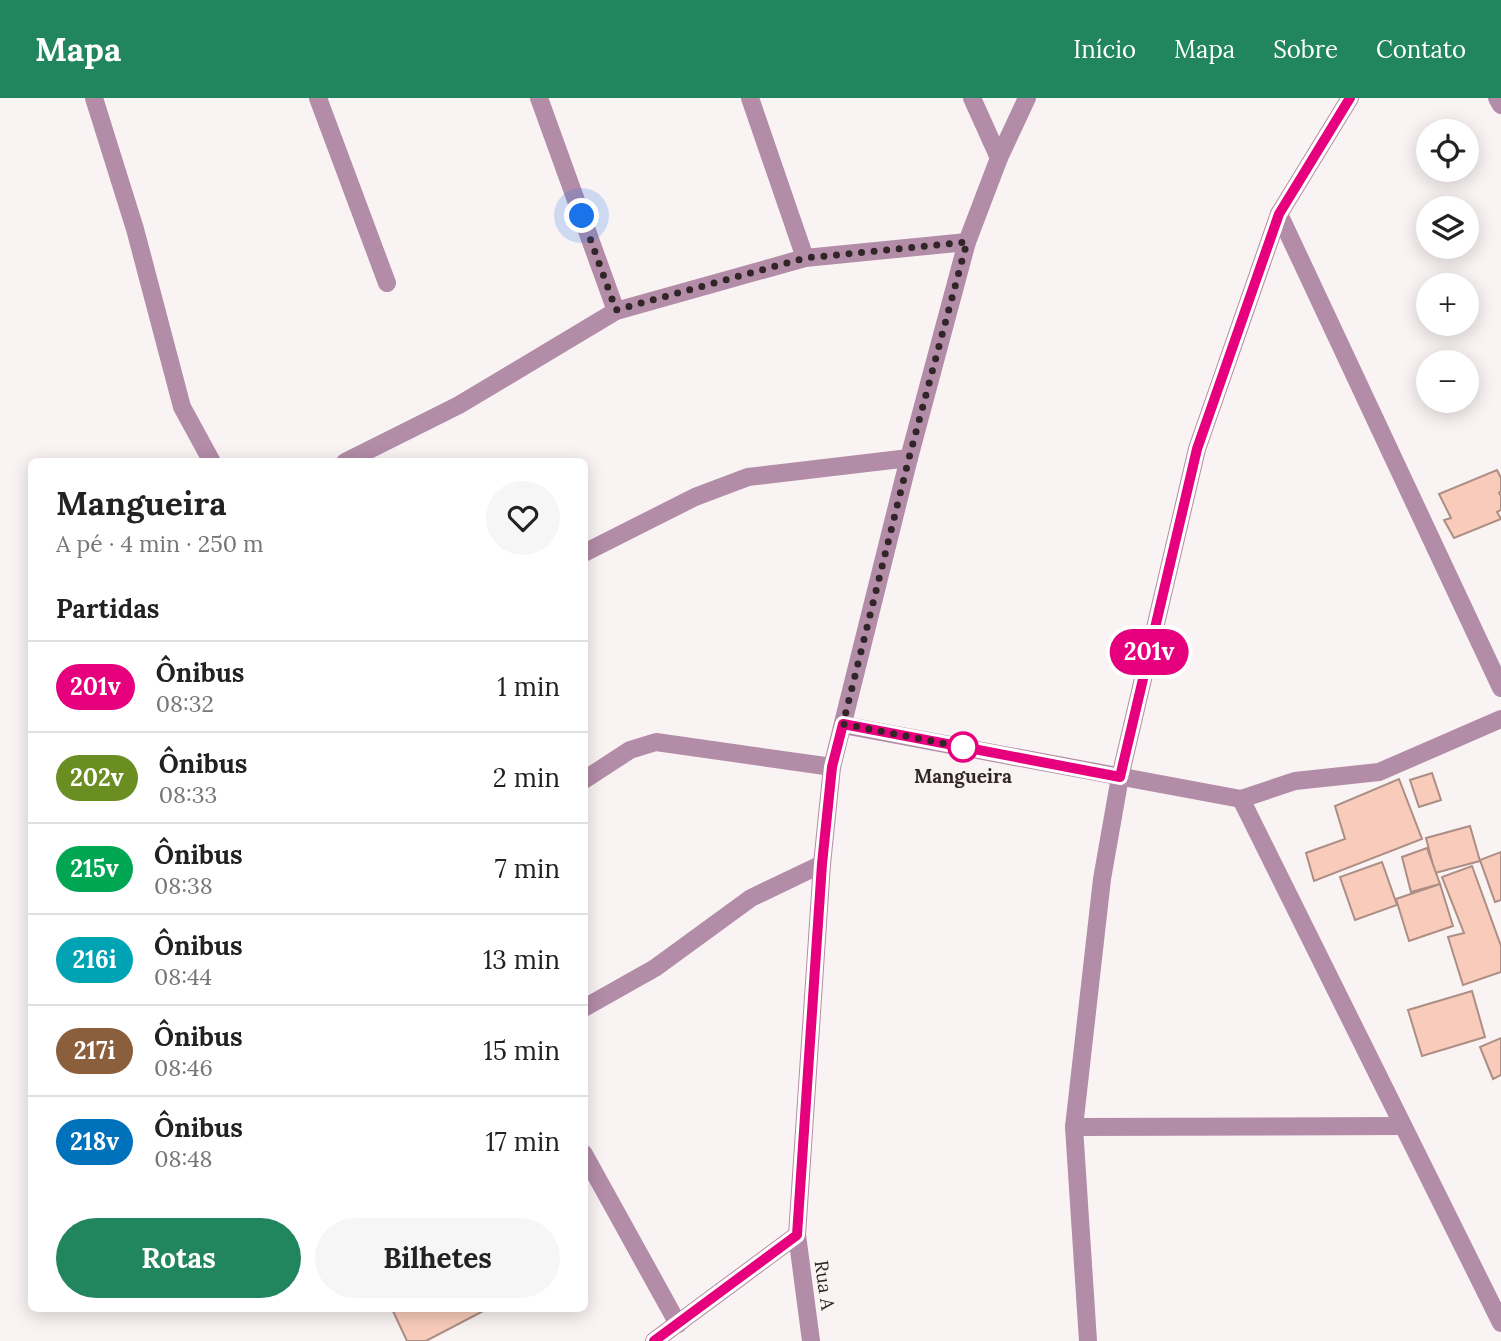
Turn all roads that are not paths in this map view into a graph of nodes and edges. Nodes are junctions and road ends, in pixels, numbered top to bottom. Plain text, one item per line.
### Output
1 (94, 98) edge
2 (318, 98) edge
3 (539, 98) edge
4 (750, 98) edge
5 (972, 98) edge
6 (1027, 98) edge
7 (1350, 98) edge
8 (1497, 98) edge
9 (1501, 105) edge
10 (999, 158) junction
11 (1279, 214) junction
12 (967, 242) junction
13 (805, 258) junction
14 (387, 283) dead end
15 (616, 310) junction
16 (210, 458) edge
17 (353, 458) edge
18 (909, 458) junction
19 (588, 550) edge
20 (1501, 688) edge
21 (1501, 719) edge
22 (843, 724) junction
23 (832, 767) junction
24 (588, 777) edge
25 (1120, 777) junction
26 (1241, 799) junction
27 (822, 864) junction
28 (588, 1006) edge
29 (1403, 1126) junction
30 (1074, 1127) junction
31 (588, 1161) edge
32 (797, 1235) junction
33 (1501, 1322) edge
34 (678, 1324) junction
35 (654, 1341) edge
36 (811, 1341) edge
37 (1088, 1341) edge

1 - 16 street
2 - 14 street
3 - 15 street
4 - 13 street
5 - 10 street
6 - 10 street, Rua A
7 - 11 street
8 - 9 street
10 - 12 street, Rua A
11 - 20 street
11 - 25 street
12 - 13 street
12 - 18 street, Rua A
13 - 15 street
15 - 17 street
18 - 19 street
18 - 22 street, Rua A
21 - 26 street
22 - 23 street, Rua A
22 - 25 street
23 - 24 street
23 - 27 street, Rua A
25 - 26 street
25 - 30 street
26 - 29 street
27 - 28 street
27 - 32 street, Rua A
29 - 30 street
29 - 33 street
30 - 37 street
31 - 34 street
32 - 34 street
32 - 36 street, Rua A
34 - 35 street

